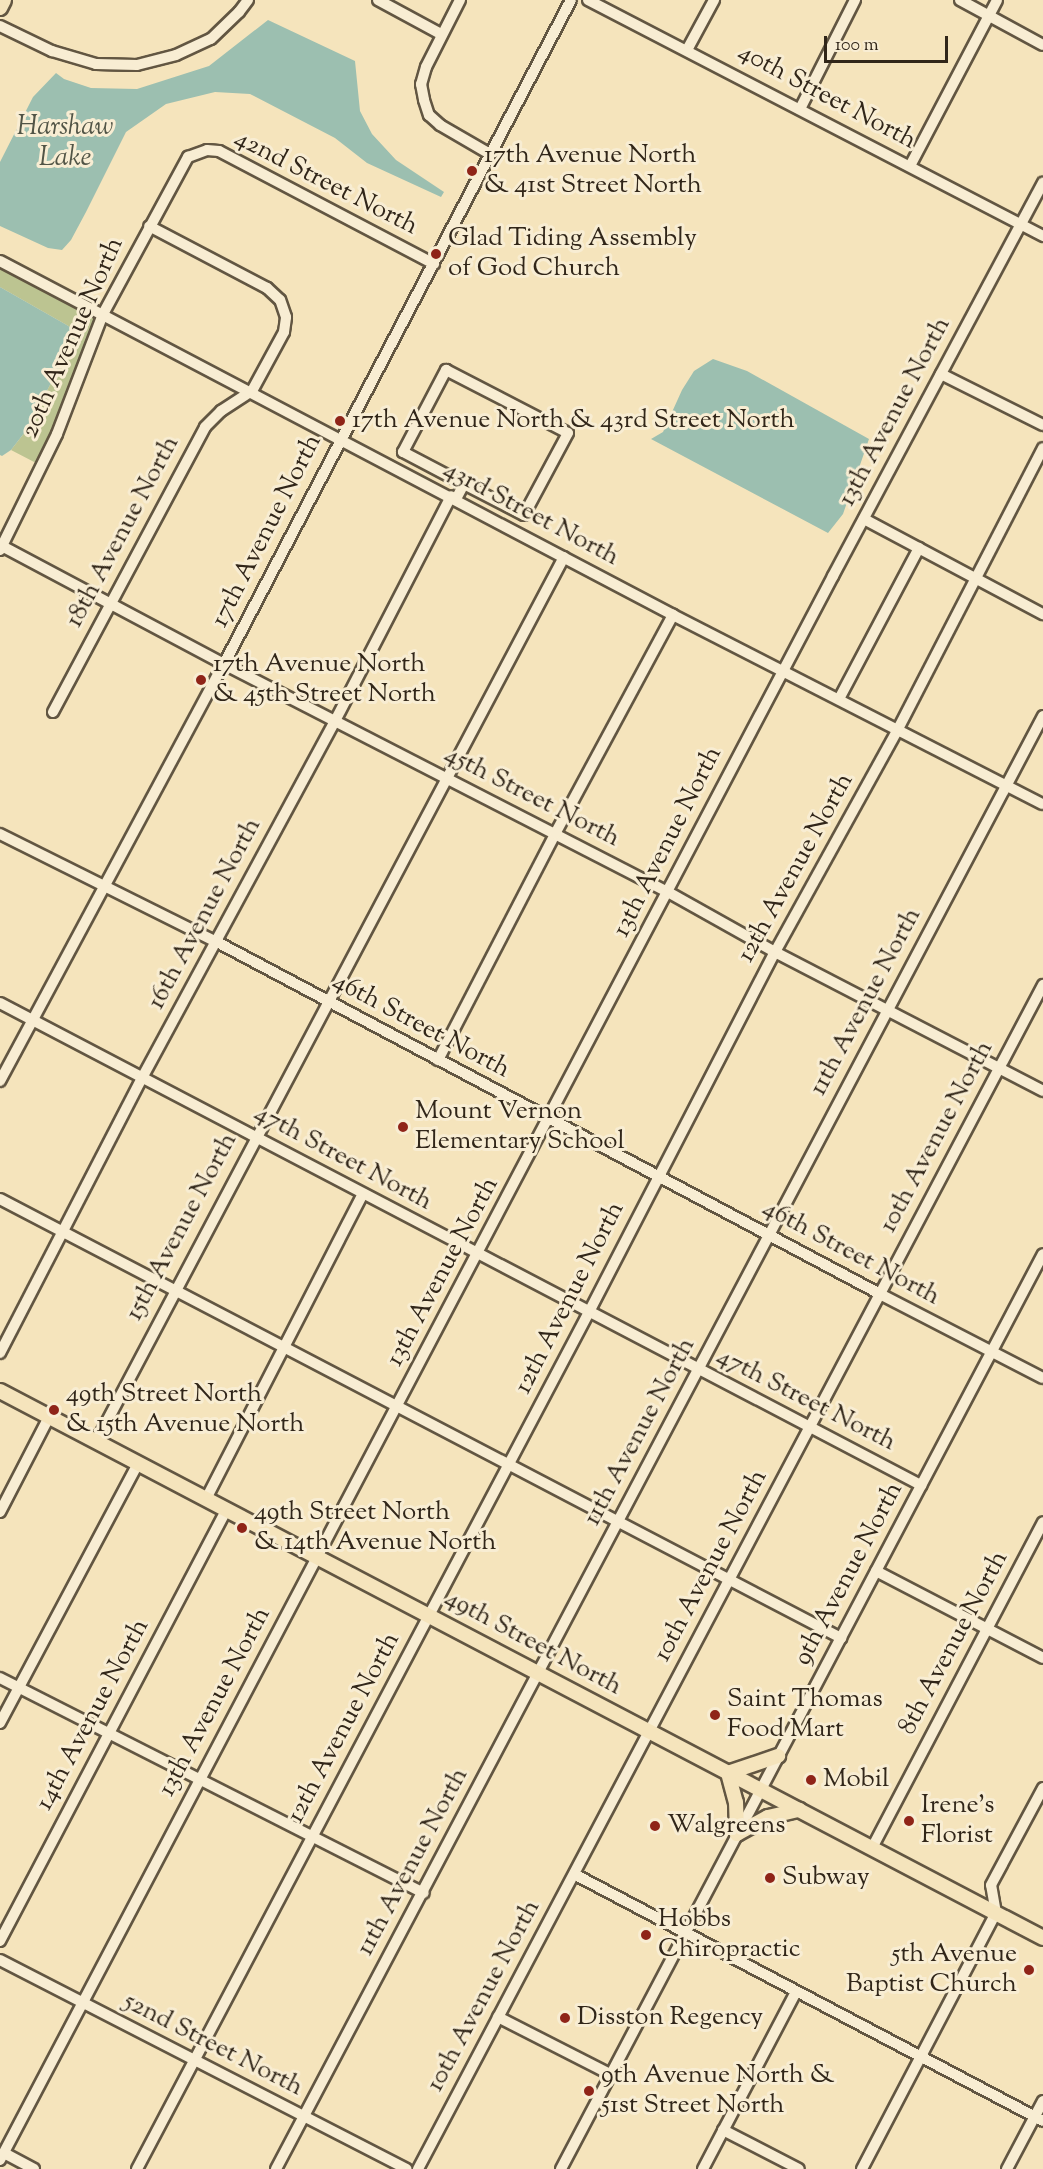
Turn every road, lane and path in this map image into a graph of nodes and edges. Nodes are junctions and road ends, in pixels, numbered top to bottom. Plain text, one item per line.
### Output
1 (4, 0) edge
2 (248, 0) edge
3 (378, 0) edge
4 (460, 0) edge
5 (571, 0) edge
6 (588, 0) edge
7 (714, 0) edge
8 (855, 0) edge
9 (960, 0) edge
10 (997, 0) edge
11 (0, 8) edge
12 (989, 15) junction
13 (0, 26) edge
14 (441, 34) junction
15 (1043, 45) edge
16 (687, 50) junction
17 (800, 109) junction
18 (196, 152) joint
19 (490, 154) junction
20 (910, 166) junction
21 (1043, 183) edge
22 (1021, 224) junction
23 (149, 226) junction
24 (1043, 236) edge
25 (0, 261) edge
26 (434, 264) junction
27 (103, 314) junction
28 (941, 374) junction
29 (252, 391) junction
30 (1043, 425) edge
31 (340, 438) junction
32 (1043, 448) edge
33 (464, 484) junction
34 (453, 498) junction
35 (864, 519) junction
36 (1, 547) edge
37 (919, 548) junction
38 (564, 558) junction
39 (976, 578) junction
40 (111, 605) junction
41 (1043, 614) edge
42 (673, 615) junction
43 (224, 664) junction
44 (783, 669) junction
45 (839, 699) junction
46 (53, 711) dead end
47 (1043, 716) edge
48 (335, 721) junction
49 (898, 729) junction
50 (445, 777) junction
51 (1007, 786) junction
52 (1043, 804) edge
53 (0, 834) edge
54 (555, 834) junction
55 (102, 886) junction
56 (668, 892) junction
57 (217, 942) junction
58 (775, 952) junction
59 (1043, 985) edge
60 (327, 1002) junction
61 (0, 1003) edge
62 (887, 1010) junction
63 (33, 1020) junction
64 (438, 1060) junction
65 (999, 1068) junction
66 (142, 1078) junction
67 (0, 1082) edge
68 (1043, 1091) edge
69 (549, 1119) junction
70 (255, 1137) junction
71 (658, 1176) junction
72 (363, 1194) junction
73 (0, 1199) edge
74 (63, 1232) junction
75 (769, 1235) junction
76 (478, 1253) junction
77 (1043, 1254) edge
78 (173, 1291) junction
79 (880, 1294) junction
80 (589, 1312) junction
81 (285, 1350) junction
82 (991, 1351) junction
83 (0, 1353) edge
84 (699, 1370) junction
85 (1043, 1378) edge
86 (0, 1391) edge
87 (396, 1408) junction
88 (49, 1417) junction
89 (809, 1427) junction
90 (96, 1442) junction
91 (138, 1464) junction
92 (508, 1464) junction
93 (921, 1485) junction
94 (206, 1499) junction
95 (226, 1510) junction
96 (0, 1512) edge
97 (1043, 1521) edge
98 (618, 1523) junction
99 (317, 1557) junction
100 (876, 1571) junction
101 (729, 1580) junction
102 (428, 1616) junction
103 (988, 1628) junction
104 (841, 1638) junction
105 (1043, 1658) edge
106 (538, 1673) junction
107 (0, 1678) edge
108 (18, 1688) junction
109 (0, 1723) edge
110 (649, 1731) junction
111 (109, 1734) junction
112 (778, 1756) junction
113 (728, 1773) junction
114 (200, 1780) junction
115 (1043, 1788) edge
116 (760, 1790) junction
117 (800, 1810) junction
118 (737, 1834) junction
119 (311, 1837) junction
120 (872, 1848) junction
121 (574, 1874) junction
122 (423, 1893) junction
123 (996, 1913) junction
124 (686, 1933) junction
125 (1043, 1938) edge
126 (0, 1941) edge
127 (0, 1960) edge
128 (796, 1992) junction
129 (82, 2003) junction
130 (498, 2017) junction
131 (922, 2057) junction
132 (194, 2061) junction
133 (610, 2074) junction
134 (1043, 2101) edge
135 (304, 2116) junction
136 (1039, 2119) edge
137 (723, 2130) junction
138 (2, 2157) edge
139 (34, 2169) edge
140 (137, 2169) edge
141 (276, 2169) edge
142 (406, 2169) edge
143 (418, 2169) edge
144 (561, 2169) edge
145 (703, 2169) edge
146 (799, 2169) edge
147 (862, 2169) edge
148 (1007, 2169) edge

1 - 11 main road
2 - 13 street
3 - 14 street
4 - 14 street
5 - 19 street, 17th Avenue North
6 - 16 street, 40th Street North
7 - 16 street
8 - 17 street
9 - 12 street
10 - 12 street
12 - 15 street
12 - 20 street
14 - 19 street
16 - 17 street, 40th Street North
17 - 20 street, 40th Street North
18 - 23 street, 20th Avenue North
18 - 26 street, 42nd Street North
19 - 26 street, 17th Avenue North
20 - 22 street, 40th Street North
21 - 22 street, 13th Avenue North
22 - 24 street, 40th Street North
22 - 28 street, 13th Avenue North
23 - 27 street, 20th Avenue North
23 - 29 street
25 - 27 street, 43rd Street North
26 - 31 street, 17th Avenue North
27 - 29 street, 43rd Street North
27 - 36 street, 20th Avenue North
28 - 30 street
28 - 35 street, 13th Avenue North
29 - 31 street, 43rd Street North
29 - 40 street, 18th Avenue North
31 - 34 street, 43rd Street North
31 - 43 street, 17th Avenue North
32 - 39 street, 12th Avenue North
33 - 33 street
33 - 34 street, 16th Avenue North
34 - 38 street, 43rd Street North
34 - 48 street, 16th Avenue North
35 - 37 street
35 - 44 street, 13th Avenue North
36 - 40 street, 45th Street North
37 - 39 street
37 - 45 street
38 - 42 street, 43rd Street North
38 - 50 street, 15th Avenue North
39 - 41 street
39 - 49 street, 12th Avenue North
40 - 43 street, 45th Street North
40 - 46 street, 18th Avenue North
42 - 44 street, 43rd Street North
42 - 54 street
43 - 48 street, 45th Street North
43 - 55 street, 17th Avenue North
44 - 45 street, 43rd Street North
44 - 56 street, 13th Avenue North
45 - 49 street, 43rd Street North
47 - 51 street, 11th Avenue North
48 - 50 street, 45th Street North
48 - 57 street, 16th Avenue North
49 - 51 street, 43rd Street North
49 - 58 street, 12th Avenue North
50 - 54 street, 45th Street North
50 - 60 street, 15th Avenue North
51 - 52 street, 43rd Street North
51 - 62 street, 11th Avenue North
53 - 55 street, 46th Street North
54 - 56 street, 45th Street North
54 - 64 street
55 - 57 street, 46th Street North
55 - 63 street, 17th Avenue North
56 - 58 street, 45th Street North
56 - 69 street, 13th Avenue North
57 - 60 street, 46th Street North
57 - 66 street, 16th Avenue North
58 - 62 street, 45th Street North
58 - 71 street, 12th Avenue North
59 - 65 street, 10th Avenue North
60 - 64 street, 46th Street North
60 - 70 street, 15th Avenue North
61 - 63 street, 47th Street North
62 - 65 street, 45th Street North
62 - 75 street, 11th Avenue North
63 - 66 street, 47th Street North
63 - 67 street, 17th Avenue North
64 - 69 street, 46th Street North
65 - 68 street, 45th Street North
65 - 79 street, 10th Avenue North
66 - 70 street, 47th Street North
66 - 74 street, 16th Avenue North
69 - 71 street, 46th Street North
69 - 76 street, 13th Avenue North
70 - 72 street, 47th Street North
70 - 78 street, 15th Avenue North
71 - 75 street, 46th Street North
71 - 80 street, 12th Avenue North
72 - 76 street, 47th Street North
72 - 81 street
73 - 74 street
74 - 78 street
74 - 83 street, 16th Avenue North
75 - 79 street, 46th Street North
75 - 84 street, 11th Avenue North
76 - 80 street, 47th Street North
76 - 87 street, 13th Avenue North
77 - 82 street, 9th Avenue North
78 - 81 street
78 - 90 street, 15th Avenue North
79 - 82 street, 46th Street North
79 - 89 street, 10th Avenue North
80 - 84 street, 47th Street North
80 - 92 street, 12th Avenue North
81 - 87 street
81 - 94 street
82 - 85 street, 46th Street North
82 - 93 street, 9th Avenue North
84 - 89 street, 47th Street North
84 - 98 street, 11th Avenue North
86 - 88 main road, 49th Street North
87 - 92 street
87 - 99 street, 13th Avenue North
88 - 90 main road, 49th Street North
88 - 96 street
89 - 93 street, 47th Street North
89 - 101 street, 10th Avenue North
90 - 91 main road, 49th Street North
91 - 94 main road, 49th Street North
91 - 108 street
92 - 98 street
92 - 102 street, 12th Avenue North
93 - 100 street, 9th Avenue North
94 - 95 main road, 49th Street North
95 - 99 main road, 49th Street North
95 - 111 street, 14th Avenue North
97 - 103 street, 8th Avenue North
98 - 101 street
98 - 106 street, 11th Avenue North
99 - 102 main road, 49th Street North
99 - 114 street, 13th Avenue North
100 - 103 street
100 - 104 street, 9th Avenue North
101 - 104 street
101 - 110 street, 10th Avenue North
102 - 106 main road, 49th Street North
102 - 119 street, 12th Avenue North
103 - 105 street
103 - 120 street, 8th Avenue North
104 - 112 street, 9th Avenue North
106 - 110 main road, 49th Street North
106 - 122 street, 11th Avenue North
107 - 108 street
108 - 109 street
108 - 111 street
110 - 113 main road, 49th Street North
110 - 121 street, 10th Avenue North
111 - 114 street
111 - 126 street, 14th Avenue North
112 - 113 main road
112 - 116 street, 9th Avenue North
113 - 116 main road, 49th Street North
113 - 118 main road
114 - 119 street
114 - 129 street, 13th Avenue North
115 - 123 street
116 - 117 main road, 49th Street North
116 - 118 street, 9th Avenue North
117 - 118 main road
117 - 120 main road, 49th Street North
118 - 124 street, 9th Avenue North
119 - 122 street
119 - 132 street, 12th Avenue North
120 - 123 main road, 49th Street North
121 - 124 street
121 - 130 street, 10th Avenue North
122 - 135 street, 11th Avenue North
123 - 125 main road, 49th Street North
123 - 131 street
124 - 128 street
124 - 133 street, 9th Avenue North
127 - 129 street, 52nd Street North
128 - 131 street
128 - 137 street
129 - 132 street, 52nd Street North
129 - 138 street, 13th Avenue North
130 - 133 street
130 - 143 street, 10th Avenue North
131 - 136 street
131 - 147 street
132 - 135 street, 52nd Street North
132 - 140 street, 12th Avenue North
133 - 144 street, 9th Avenue North
134 - 136 street
135 - 141 street, 11th Avenue North
135 - 142 street, 52nd Street North
136 - 148 street
137 - 145 street
137 - 146 street
138 - 139 street

